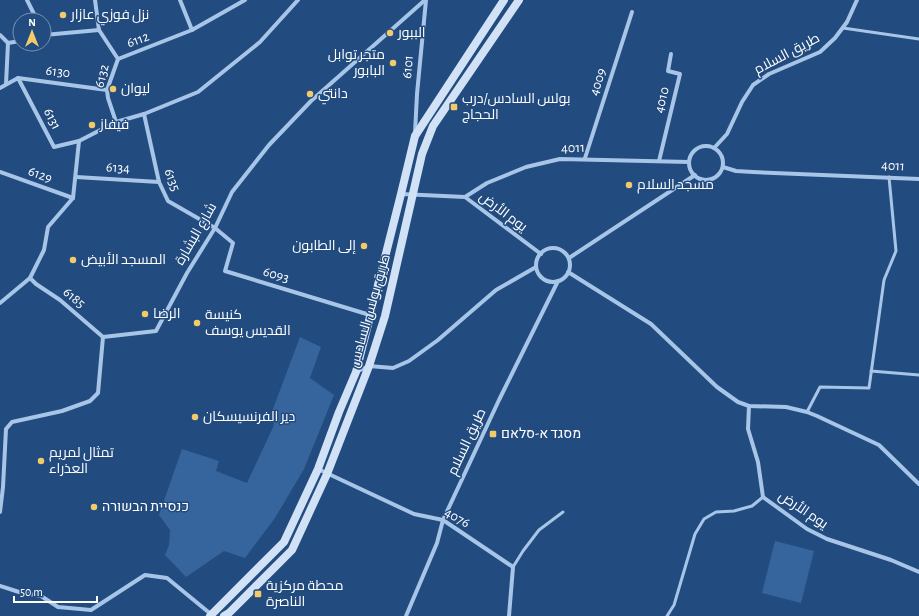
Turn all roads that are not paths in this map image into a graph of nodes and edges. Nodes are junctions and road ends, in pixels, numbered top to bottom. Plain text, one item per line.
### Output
1 (27, 0) edge
2 (95, 0) edge
3 (180, 0) edge
4 (245, 0) edge
5 (298, 0) edge
6 (425, 0) edge
7 (504, 0) edge
8 (519, 0) edge
9 (857, 0) edge
10 (33, 12) edge
11 (632, 12) dead end
12 (843, 28) junction
13 (99, 30) junction
14 (192, 30) junction
15 (52, 34) edge
16 (0, 35) edge
17 (919, 39) edge
18 (12, 42) edge
19 (8, 43) junction
20 (671, 54) dead end
21 (118, 59) junction
22 (18, 78) junction
23 (6, 84) junction
24 (0, 88) edge
25 (107, 90) junction
26 (144, 114) junction
27 (116, 122) junction
28 (415, 136) junction
29 (78, 141) junction
30 (714, 148) junction
31 (585, 158) junction
32 (658, 160) junction
33 (690, 162) junction
34 (723, 168) junction
35 (0, 172) edge
36 (695, 175) junction
37 (76, 177) junction
38 (889, 177) junction
39 (919, 179) edge
40 (159, 182) junction
41 (402, 194) junction
42 (413, 194) junction
43 (465, 197) junction
44 (73, 198) junction
45 (215, 228) junction
46 (541, 254) junction
47 (569, 258) junction
48 (536, 267) junction
49 (568, 272) junction
50 (30, 278) junction
51 (558, 281) junction
52 (0, 303) edge
53 (371, 315) junction
54 (102, 337) junction
55 (369, 366) junction
56 (871, 371) junction
57 (356, 372) junction
58 (919, 375) edge
59 (749, 406) junction
60 (807, 412) junction
61 (2, 466) edge
62 (318, 469) junction
63 (327, 474) junction
64 (919, 484) edge
65 (763, 497) junction
66 (0, 512) edge
67 (563, 512) dead end
68 (443, 520) junction
69 (513, 567) junction
70 (919, 572) edge
71 (0, 586) edge
72 (223, 603) junction
73 (228, 615) edge
74 (211, 616) edge
75 (406, 616) edge
76 (509, 616) edge
77 (667, 616) edge

1 - 10 street
2 - 13 street
3 - 14 street
4 - 14 street, 6112
5 - 26 street
6 - 28 street, 6101
6 - 45 street, شارع البشارة
7 - 28 street, طريق بولس السادس
8 - 42 street, طريق بولس السادس
9 - 12 street, طريق السلام
11 - 31 street, 4009
12 - 17 lane
12 - 30 street, طريق السلام
13 - 15 street
13 - 21 street, 6112
14 - 21 street, 6112
16 - 19 street
18 - 19 street
19 - 23 street
20 - 32 street, 4010
21 - 25 street, 6132
22 - 23 street
22 - 25 street, 6130
22 - 29 street, 6131
23 - 24 street
25 - 27 street, 6132
26 - 27 street
26 - 40 street, 6135
27 - 29 street
28 - 41 street, طريق بولس السادس
29 - 37 street
30 - 33 street
30 - 34 street
31 - 32 street, 4011
31 - 43 street, 4011
32 - 33 street, 4011
33 - 36 street
34 - 36 street
34 - 38 street, 4011
35 - 44 street, 6129
36 - 47 street
37 - 40 street, 6134
37 - 44 street
38 - 39 street, 4011
38 - 56 lane
40 - 45 street, 6135
41 - 42 street, يوم الأرض
41 - 53 street, طريق بولس السادس
42 - 43 street, يوم الأرض
42 - 55 street, طريق بولس السادس
43 - 46 street, يوم الأرض
44 - 50 street
45 - 53 street, 6093
45 - 54 street, شارع البشارة
46 - 47 street
46 - 48 street
47 - 49 street
48 - 51 street
48 - 55 street
49 - 51 street
49 - 59 street
50 - 52 street
50 - 54 street, 6185
51 - 68 street, طريق السلام
53 - 57 street, طريق بولس السادس
54 - 61 street
55 - 57 street
55 - 63 street, طريق بولس السادس
56 - 58 lane
56 - 60 lane
57 - 62 street, طريق بولس السادس
59 - 60 street
59 - 65 street, يوم الأرض
60 - 64 street
61 - 66 street
62 - 63 street, 4076
62 - 72 street, طريق بولس السادس
63 - 68 street, 4076
63 - 73 street, طريق بولس السادس
65 - 70 street, يوم الأرض
65 - 77 lane
67 - 69 lane
68 - 69 street, 4076
68 - 75 street, طريق السلام
69 - 76 street
71 - 74 street
72 - 73 street
72 - 74 street, طريق بولس السادس

